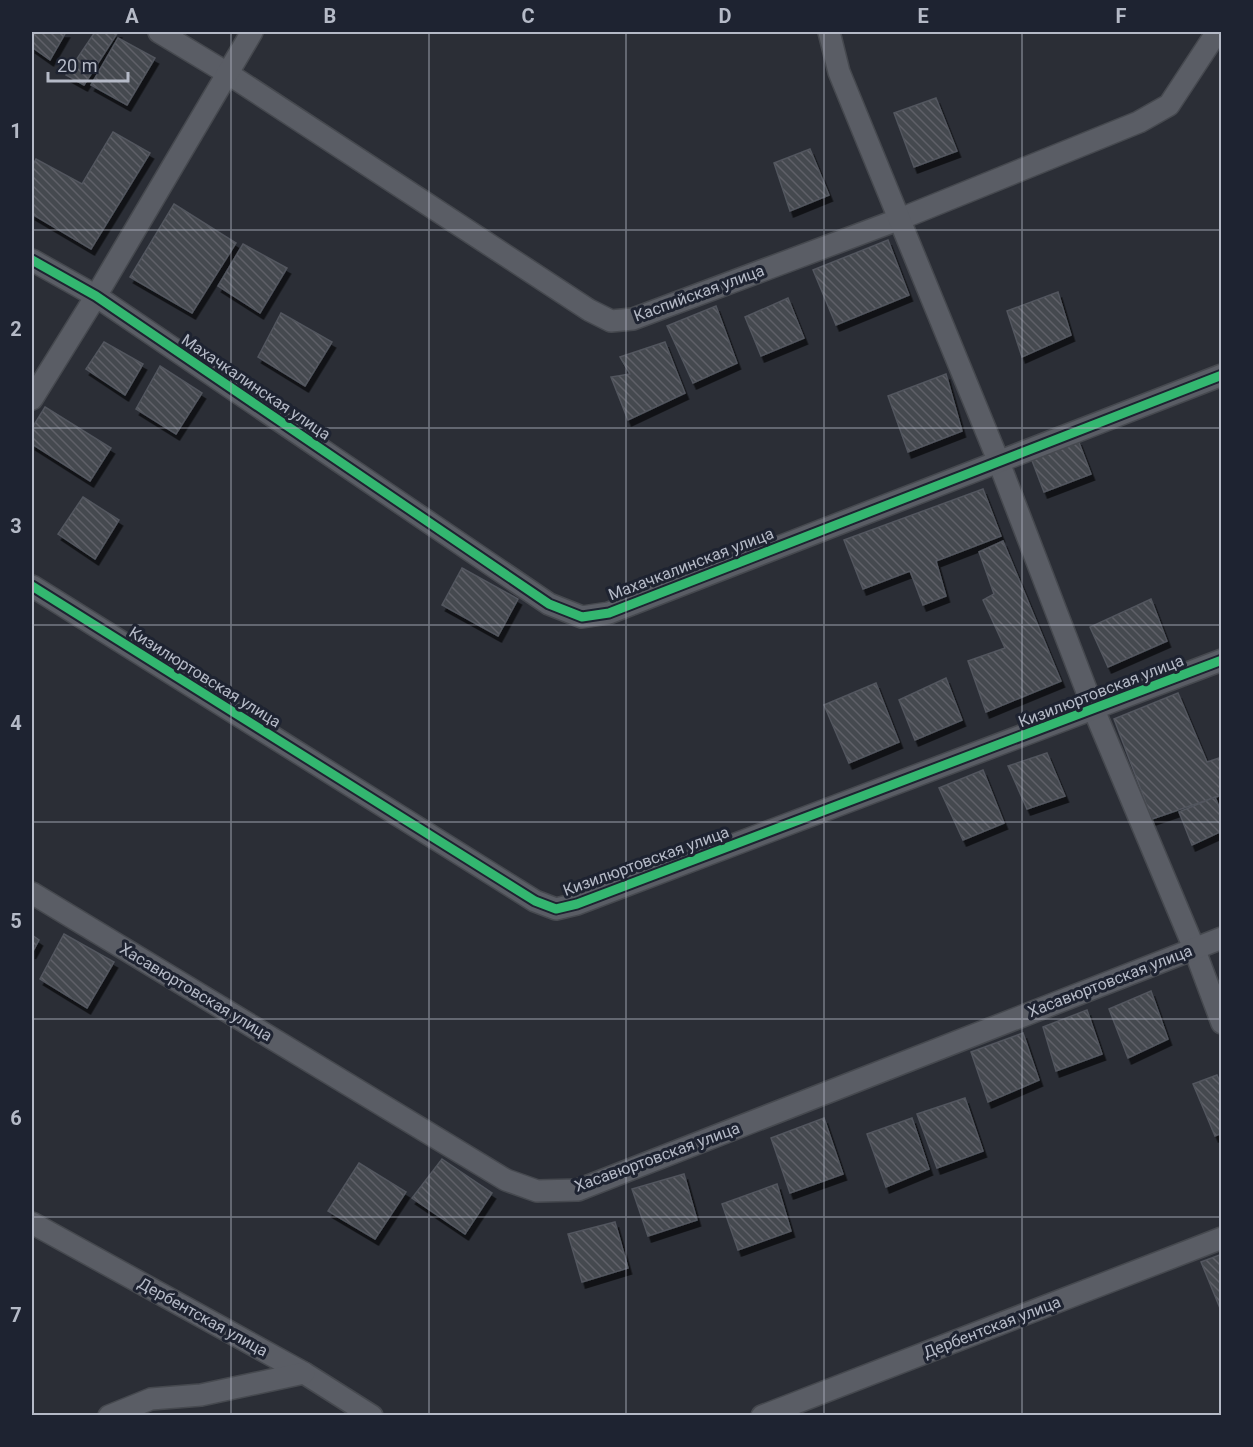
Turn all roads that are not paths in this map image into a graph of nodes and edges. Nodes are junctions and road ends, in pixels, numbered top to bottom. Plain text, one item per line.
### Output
1 (159, 32) edge
2 (252, 32) edge
3 (829, 32) edge
4 (1217, 32) edge
5 (227, 73) junction
6 (900, 219) junction
7 (32, 260) edge
8 (96, 296) junction
9 (1221, 375) edge
10 (32, 399) edge
11 (998, 460) junction
12 (32, 586) edge
13 (1221, 660) edge
14 (1094, 710) junction
15 (32, 893) edge
16 (1221, 938) edge
17 (1194, 948) junction
18 (1221, 1023) edge
19 (32, 1223) edge
20 (1221, 1238) edge
21 (304, 1372) junction
22 (110, 1416) edge
23 (372, 1416) edge
24 (762, 1416) edge

1 - 5 street, Каспийская улица
2 - 5 street
3 - 6 street
4 - 6 street, Каспийская улица
5 - 6 street, Каспийская улица
5 - 8 street
6 - 11 street
7 - 8 street, Махачкалинская улица
8 - 10 street
8 - 11 street, Махачкалинская улица
9 - 11 street, Махачкалинская улица
11 - 14 street
12 - 14 street, Кизилюртовская улица
13 - 14 street, Кизилюртовская улица
14 - 17 street
15 - 17 street, Хасавюртовская улица
16 - 17 street, Хасавюртовская улица
17 - 18 street
19 - 21 street, Дербентская улица
20 - 24 street, Дербентская улица
21 - 22 street
21 - 23 street, Дербентская улица

